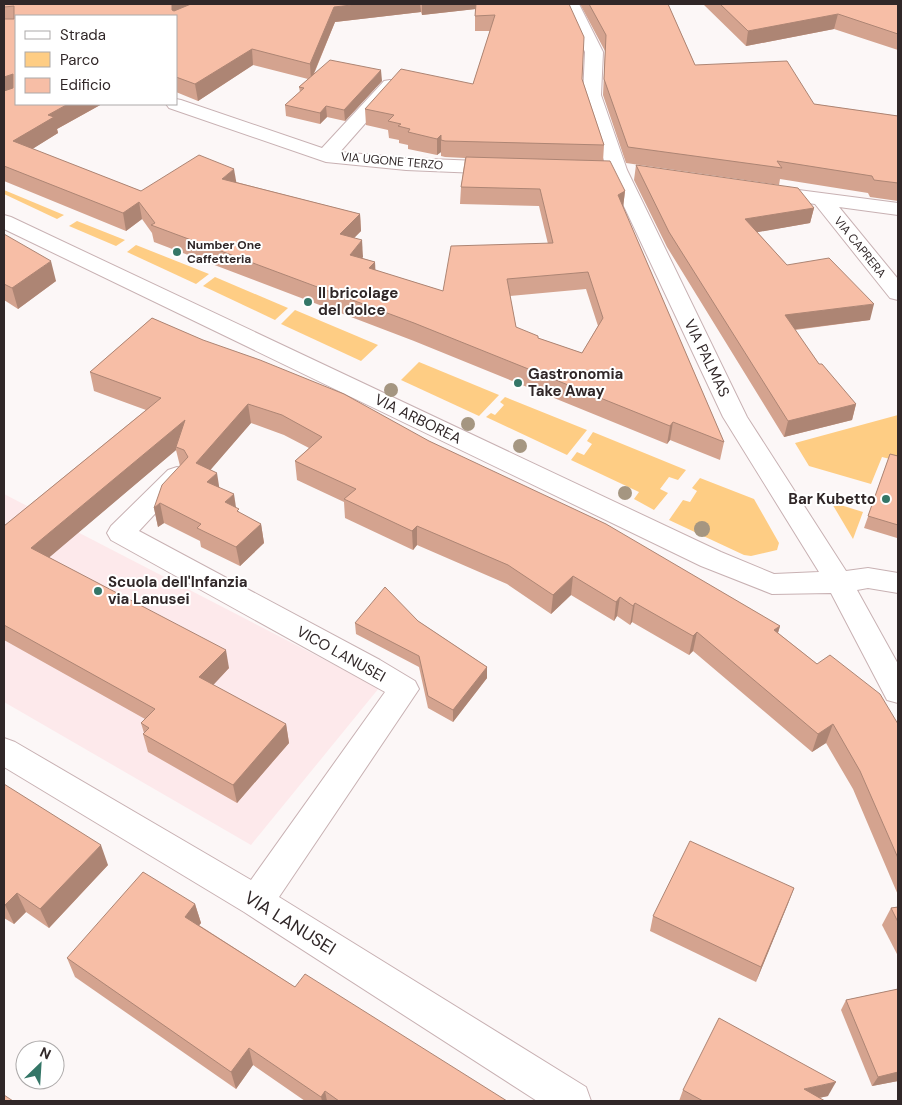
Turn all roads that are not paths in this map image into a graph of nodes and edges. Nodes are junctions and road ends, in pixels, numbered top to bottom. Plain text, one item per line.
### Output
1 (571, 4) edge
2 (391, 84) edge
3 (178, 105) edge
4 (326, 156) junction
5 (522, 168) edge
6 (607, 170) junction
7 (642, 174) edge
8 (746, 189) edge
9 (822, 200) junction
10 (898, 209) edge
11 (4, 221) edge
12 (898, 293) edge
13 (177, 476) edge
14 (839, 582) junction
15 (898, 583) edge
16 (898, 691) edge
17 (4, 751) edge
18 (256, 901) junction
19 (572, 1101) edge

1 - 6 street, VIA PALMAS
2 - 4 street
3 - 4 street, VIA UGONE TERZO
4 - 5 street, VIA UGONE TERZO
6 - 7 street
6 - 14 street, VIA PALMAS
8 - 9 street
9 - 10 street
9 - 12 street, VIA CAPRERA
11 - 14 street, VIA ARBOREA
13 - 18 street, VICO LANUSEI
14 - 15 street, VIA ARBOREA
14 - 16 street, VIA PALMAS
17 - 18 street, VIA LANUSEI
18 - 19 street, VIA LANUSEI

